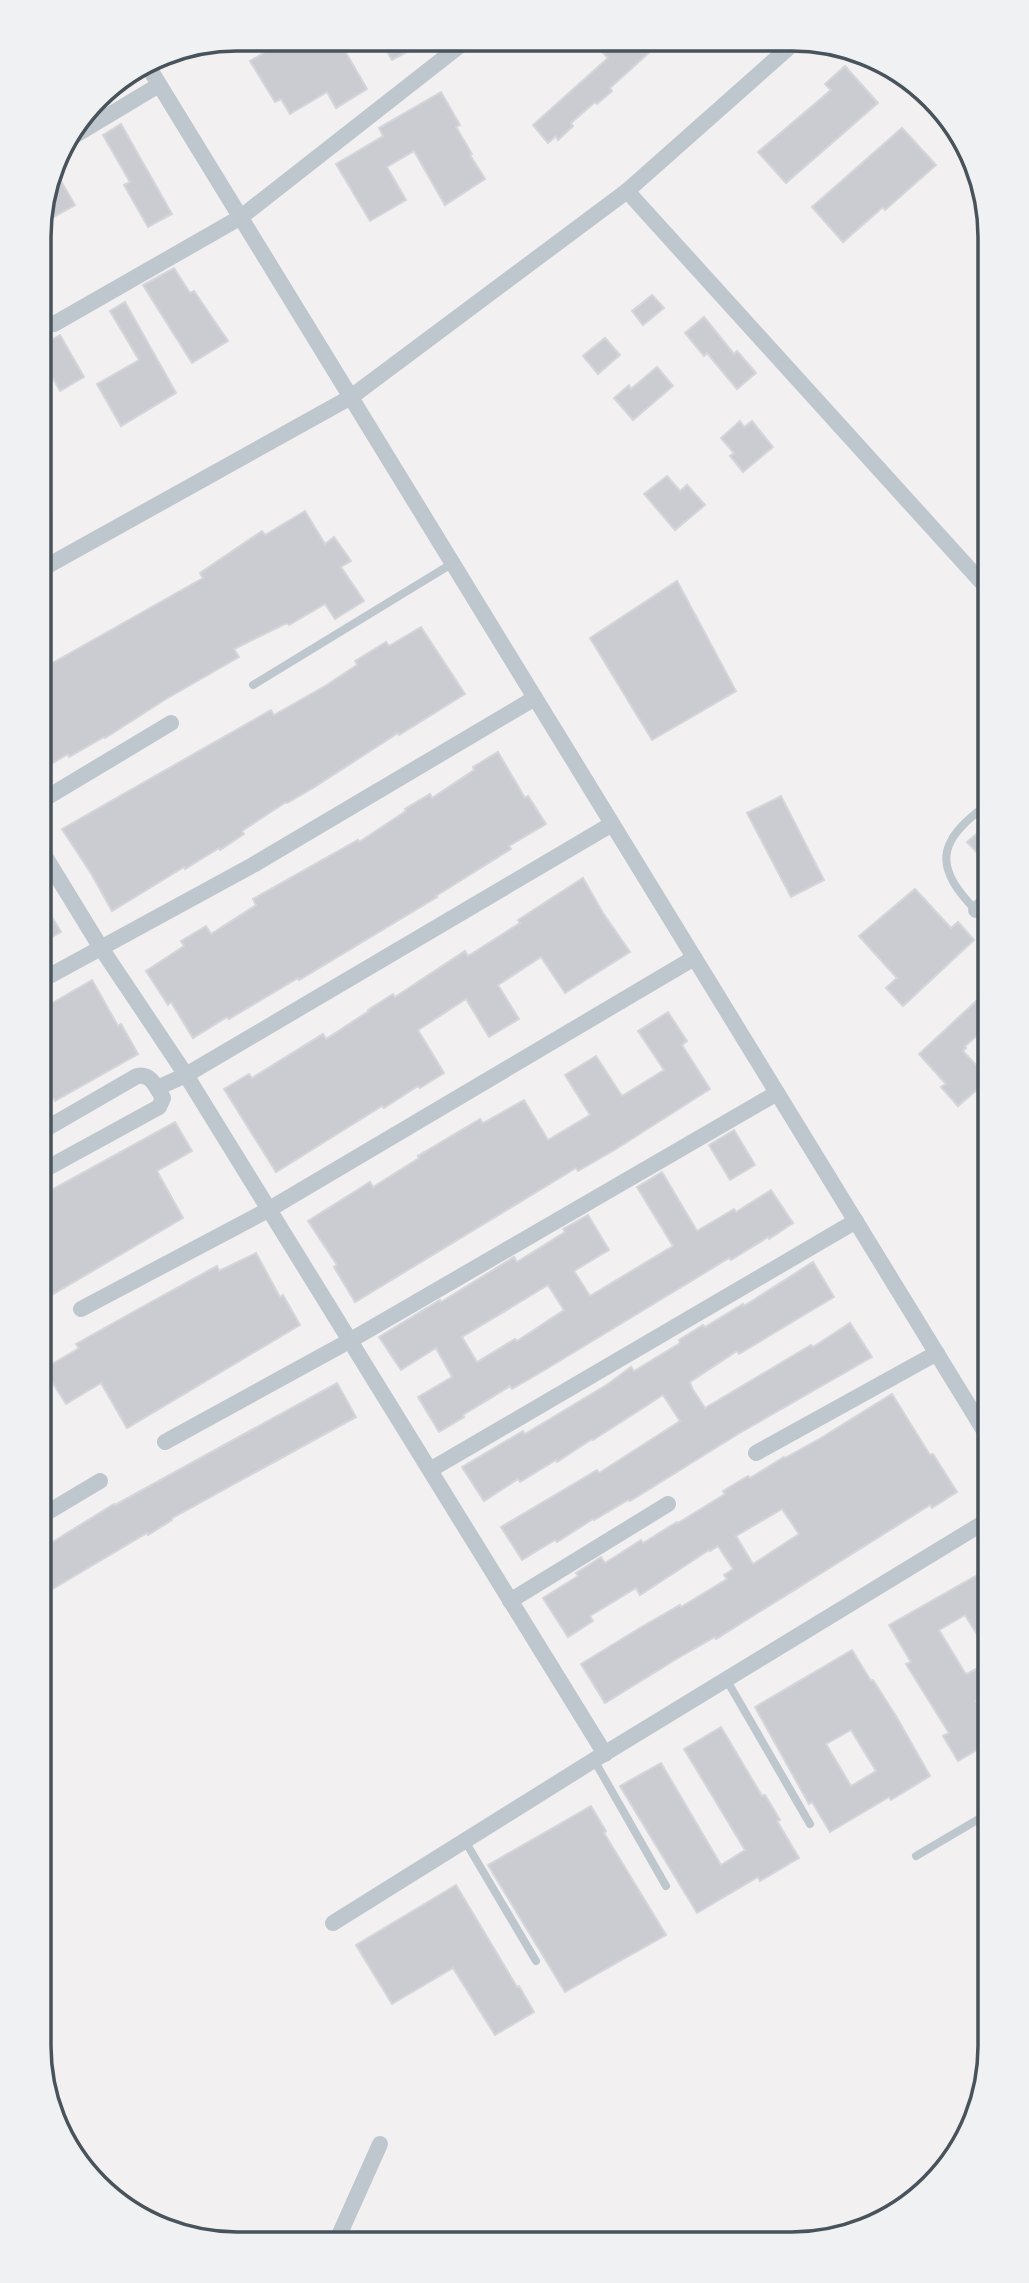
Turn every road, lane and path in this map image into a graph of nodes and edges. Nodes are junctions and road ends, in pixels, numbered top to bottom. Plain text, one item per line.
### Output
1 (453, 51) edge
2 (785, 51) edge
3 (151, 72) edge
4 (159, 85) junction
5 (84, 130) edge
6 (626, 191) junction
7 (241, 217) junction
8 (54, 324) dead end
9 (351, 397) junction
10 (453, 563) junction
11 (51, 564) edge
12 (978, 578) edge
13 (253, 685) dead end
14 (535, 698) junction
15 (171, 723) dead end
16 (51, 796) edge
17 (978, 813) edge
18 (612, 824) junction
19 (51, 866) edge
20 (978, 907) edge
21 (101, 948) junction
22 (694, 958) junction
23 (51, 975) edge
24 (186, 1074) junction
25 (157, 1088) junction
26 (777, 1093) junction
27 (51, 1126) edge
28 (51, 1166) edge
29 (268, 1210) junction
30 (856, 1221) junction
31 (81, 1309) dead end
32 (351, 1340) junction
33 (937, 1353) junction
34 (978, 1421) edge
35 (165, 1442) dead end
36 (756, 1453) dead end
37 (430, 1470) junction
38 (100, 1480) dead end
39 (668, 1504) dead end
40 (51, 1510) edge
41 (978, 1526) edge
42 (510, 1601) junction
43 (726, 1679) junction
44 (599, 1757) junction
45 (978, 1819) edge
46 (810, 1824) dead end
47 (465, 1840) junction
48 (916, 1856) dead end
49 (666, 1886) dead end
50 (333, 1923) dead end
51 (536, 1961) dead end
52 (380, 2144) dead end
53 (341, 2232) edge

1 - 7 street
2 - 6 street
3 - 4 street
4 - 5 street
4 - 7 street
6 - 9 street
6 - 12 street
7 - 8 street
7 - 9 street
9 - 10 street
9 - 11 street
10 - 13 lane
10 - 14 street
14 - 18 street
14 - 21 street
15 - 16 street
17 - 20 lane
18 - 22 street
18 - 24 street
19 - 21 street
21 - 23 street
21 - 24 street
22 - 26 street
22 - 29 street
24 - 25 street
24 - 29 street
25 - 27 street
25 - 28 street
26 - 30 street
26 - 32 street
29 - 31 street
29 - 32 street
30 - 33 street
30 - 37 street
32 - 35 street
32 - 37 street
33 - 34 street
33 - 36 street
37 - 42 street
38 - 40 street
39 - 42 street
41 - 43 street
42 - 44 street
43 - 44 street
43 - 46 lane
44 - 47 street
44 - 49 lane
45 - 48 lane
47 - 50 street
47 - 51 lane
52 - 53 street

